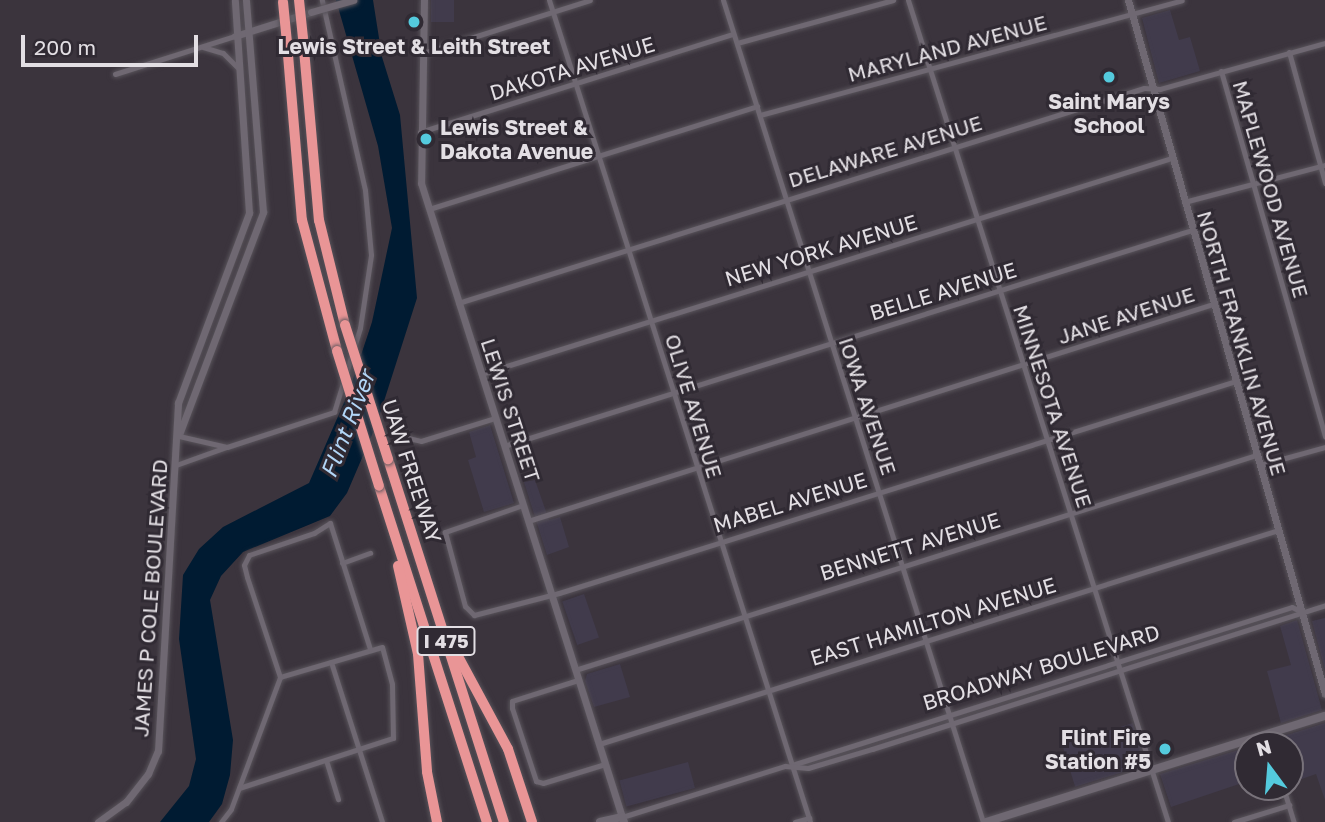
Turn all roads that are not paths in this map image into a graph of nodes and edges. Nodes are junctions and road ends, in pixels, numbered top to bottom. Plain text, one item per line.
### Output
1 (235, 0) edge
2 (246, 0) edge
3 (299, 0) edge
4 (322, 0) edge
5 (353, 0) edge
6 (424, 0) edge
7 (550, 0) edge
8 (590, 0) edge
9 (723, 0) edge
10 (893, 0) edge
11 (908, 0) edge
12 (1128, 0) edge
13 (1182, 0) edge
14 (283, 1) edge
15 (553, 12) junction
16 (1132, 14) junction
17 (249, 30) junction
18 (733, 34) junction
19 (235, 36) junction
20 (737, 43) junction
21 (1325, 43) edge
22 (203, 47) junction
23 (423, 52) junction
24 (1289, 52) junction
25 (238, 68) junction
26 (931, 68) junction
27 (1221, 71) junction
28 (115, 74) dead end
29 (576, 83) junction
30 (1153, 88) junction
31 (757, 106) junction
32 (760, 115) junction
33 (420, 132) junction
34 (955, 146) junction
35 (599, 155) junction
36 (1172, 158) junction
37 (1323, 166) edge
38 (1325, 183) edge
39 (1252, 184) junction
40 (786, 198) junction
41 (1184, 202) junction
42 (429, 209) junction
43 (977, 218) junction
44 (1192, 230) junction
45 (628, 248) junction
46 (808, 270) junction
47 (1000, 290) junction
48 (458, 303) junction
49 (1213, 304) junction
50 (650, 319) junction
51 (831, 343) junction
52 (1024, 364) junction
53 (481, 374) junction
54 (1236, 381) junction
55 (673, 391) junction
56 (855, 416) junction
57 (495, 418) junction
58 (394, 424) dead end
59 (179, 436) junction
60 (1325, 436) edge
61 (1047, 439) junction
62 (504, 446) junction
63 (227, 447) junction
64 (1325, 447) edge
65 (1256, 455) junction
66 (176, 465) junction
67 (1259, 465) junction
68 (696, 466) junction
69 (878, 490) junction
70 (384, 501) junction
71 (523, 505) junction
72 (1071, 512) junction
73 (528, 521) junction
74 (1278, 530) junction
75 (720, 540) junction
76 (370, 553) dead end
77 (342, 563) junction
78 (902, 565) junction
79 (1094, 588) junction
80 (551, 594) junction
81 (435, 606) junction
82 (1325, 606) edge
83 (1302, 612) junction
84 (743, 615) junction
85 (926, 639) junction
86 (370, 649) junction
87 (331, 662) junction
88 (1118, 662) junction
89 (575, 670) junction
90 (1121, 671) junction
91 (280, 677) junction
92 (578, 680) junction
93 (766, 689) junction
94 (1325, 694) edge
95 (949, 714) junction
96 (1325, 716) edge
97 (952, 724) junction
98 (1278, 731) edge
99 (869, 739) junction
100 (599, 744) junction
101 (1234, 745) edge
102 (359, 749) junction
103 (872, 749) junction
104 (326, 760) junction
105 (605, 764) junction
106 (792, 766) junction
107 (1152, 770) junction
108 (239, 788) junction
109 (338, 799) dead end
110 (1288, 801) edge
111 (1289, 805) junction
112 (623, 819) edge
113 (809, 820) edge
114 (98, 822) edge
115 (221, 822) edge
116 (382, 822) edge
117 (437, 822) edge
118 (487, 822) edge
119 (504, 822) edge
120 (532, 822) edge
121 (600, 822) edge
122 (795, 822) edge
123 (985, 822) edge
124 (1168, 822) edge
125 (1234, 822) edge
126 (1294, 822) edge

1 - 19 street, JAMES P COLE BOULEVARD
2 - 17 street, JAMES P COLE BOULEVARD
3 - 81 highway, UAW FREEWAY / I 475, bridge
4 - 63 street
5 - 17 street, bridge
6 - 23 street, LEWIS STREET
7 - 15 street, OLIVE AVENUE
8 - 15 street
9 - 18 street, IOWA AVENUE
10 - 20 street
11 - 26 street, MINNESOTA AVENUE
12 - 16 street, NORTH FRANKLIN AVENUE
13 - 16 street, MARYLAND AVENUE
14 - 70 highway, UAW FREEWAY / I 475, bridge
15 - 23 street
15 - 29 street, OLIVE AVENUE
16 - 26 street, MARYLAND AVENUE
16 - 30 street, NORTH FRANKLIN AVENUE
17 - 19 street
17 - 59 street, JAMES P COLE BOULEVARD
18 - 20 street, IOWA AVENUE
18 - 29 street, DAKOTA AVENUE
19 - 22 street
19 - 25 street, JAMES P COLE BOULEVARD
20 - 31 street, IOWA AVENUE
21 - 24 street, DELAWARE AVENUE
22 - 25 street
22 - 28 street
23 - 33 street, LEWIS STREET
24 - 27 street, DELAWARE AVENUE
24 - 37 street
25 - 59 street, JAMES P COLE BOULEVARD
26 - 32 street, MARYLAND AVENUE
26 - 34 street, MINNESOTA AVENUE
27 - 30 street, DELAWARE AVENUE
27 - 39 street, MAPLEWOOD AVENUE
29 - 33 street, DAKOTA AVENUE
29 - 35 street, OLIVE AVENUE
30 - 34 street, DELAWARE AVENUE
30 - 36 street, NORTH FRANKLIN AVENUE
31 - 32 street, IOWA AVENUE
31 - 35 street
32 - 40 street, IOWA AVENUE
33 - 42 street, LEWIS STREET
34 - 40 street, DELAWARE AVENUE
34 - 43 street, MINNESOTA AVENUE
35 - 42 street
35 - 45 street, OLIVE AVENUE
36 - 41 street, NORTH FRANKLIN AVENUE
36 - 43 street, NEW YORK AVENUE
37 - 38 street
37 - 39 street
39 - 41 street
39 - 60 street, MAPLEWOOD AVENUE
40 - 45 street, DELAWARE AVENUE
40 - 46 street, IOWA AVENUE
41 - 44 street, NORTH FRANKLIN AVENUE
42 - 48 street, LEWIS STREET
43 - 46 street, NEW YORK AVENUE
43 - 47 street, MINNESOTA AVENUE
44 - 47 street, BELLE AVENUE
44 - 49 street, NORTH FRANKLIN AVENUE
45 - 48 street, DELAWARE AVENUE
45 - 50 street, OLIVE AVENUE
46 - 50 street, NEW YORK AVENUE
46 - 51 street, IOWA AVENUE
47 - 51 street, BELLE AVENUE
47 - 52 street, MINNESOTA AVENUE
48 - 53 street, LEWIS STREET
49 - 52 street, JANE AVENUE
49 - 54 street, NORTH FRANKLIN AVENUE
50 - 53 street, NEW YORK AVENUE
50 - 55 street, OLIVE AVENUE
51 - 55 street, BELLE AVENUE
51 - 56 street, IOWA AVENUE
52 - 56 street, JANE AVENUE
52 - 61 street, MINNESOTA AVENUE
53 - 57 street, LEWIS STREET
54 - 61 street, MABEL AVENUE
54 - 65 street, NORTH FRANKLIN AVENUE
55 - 62 street, BELLE AVENUE
55 - 68 street, OLIVE AVENUE
56 - 68 street, JANE AVENUE
56 - 69 street, IOWA AVENUE
57 - 58 street
57 - 62 street, LEWIS STREET
59 - 63 street
59 - 66 street, JAMES P COLE BOULEVARD
61 - 69 street, MABEL AVENUE
61 - 72 street, MINNESOTA AVENUE
62 - 71 street, LEWIS STREET
63 - 66 street
64 - 67 street
65 - 67 street, NORTH FRANKLIN AVENUE
65 - 72 street, BENNETT AVENUE
66 - 114 street, JAMES P COLE BOULEVARD
67 - 74 street, NORTH FRANKLIN AVENUE
68 - 73 street, JANE AVENUE
68 - 75 street, OLIVE AVENUE
69 - 75 street, MABEL AVENUE
69 - 78 street, IOWA AVENUE
70 - 117 highway
70 - 118 highway, UAW FREEWAY / I 475
71 - 73 street, LEWIS STREET
71 - 80 street, MABEL AVENUE
72 - 78 street, BENNETT AVENUE
72 - 79 street, MINNESOTA AVENUE
73 - 80 street, LEWIS STREET
74 - 79 street, EAST HAMILTON AVENUE
74 - 83 street, NORTH FRANKLIN AVENUE
75 - 80 street, MABEL AVENUE
75 - 84 street, OLIVE AVENUE
76 - 77 street
77 - 86 street
77 - 91 street
78 - 84 street, BENNETT AVENUE
78 - 85 street, IOWA AVENUE
79 - 85 street, EAST HAMILTON AVENUE
79 - 88 street, MINNESOTA AVENUE
80 - 89 street, LEWIS STREET
81 - 119 highway, UAW FREEWAY / I 475
81 - 120 highway
82 - 83 street, BROADWAY BOULEVARD
83 - 88 street, BROADWAY BOULEVARD
83 - 90 street, BROADWAY BOULEVARD
83 - 94 street, NORTH FRANKLIN AVENUE
84 - 89 street, BENNETT AVENUE
84 - 93 street, OLIVE AVENUE
85 - 93 street, EAST HAMILTON AVENUE
85 - 95 street, IOWA AVENUE
86 - 87 street
86 - 102 street
87 - 91 street
87 - 102 street
88 - 90 street, MINNESOTA AVENUE
88 - 95 street, BROADWAY BOULEVARD
89 - 92 street, LEWIS STREET
90 - 97 street, BROADWAY BOULEVARD
90 - 107 street, MINNESOTA AVENUE
91 - 108 street
92 - 100 street, LEWIS STREET
92 - 105 street
93 - 100 street, EAST HAMILTON AVENUE
93 - 106 street, OLIVE AVENUE
95 - 97 street, IOWA AVENUE
95 - 99 street, BROADWAY BOULEVARD
96 - 98 main road
97 - 103 street, BROADWAY BOULEVARD
97 - 123 street, IOWA AVENUE
99 - 103 street
99 - 106 street, BROADWAY BOULEVARD
100 - 105 street, LEWIS STREET
101 - 107 main road
102 - 104 street
102 - 116 street
103 - 106 street, BROADWAY BOULEVARD
104 - 108 street
104 - 109 street
105 - 112 street, LEWIS STREET
106 - 112 street, BROADWAY BOULEVARD
106 - 113 street, OLIVE AVENUE
107 - 123 main road
107 - 124 street, MINNESOTA AVENUE
108 - 115 street
110 - 111 street
111 - 125 street
111 - 126 street
112 - 121 main road, BROADWAY BOULEVARD
113 - 122 street

